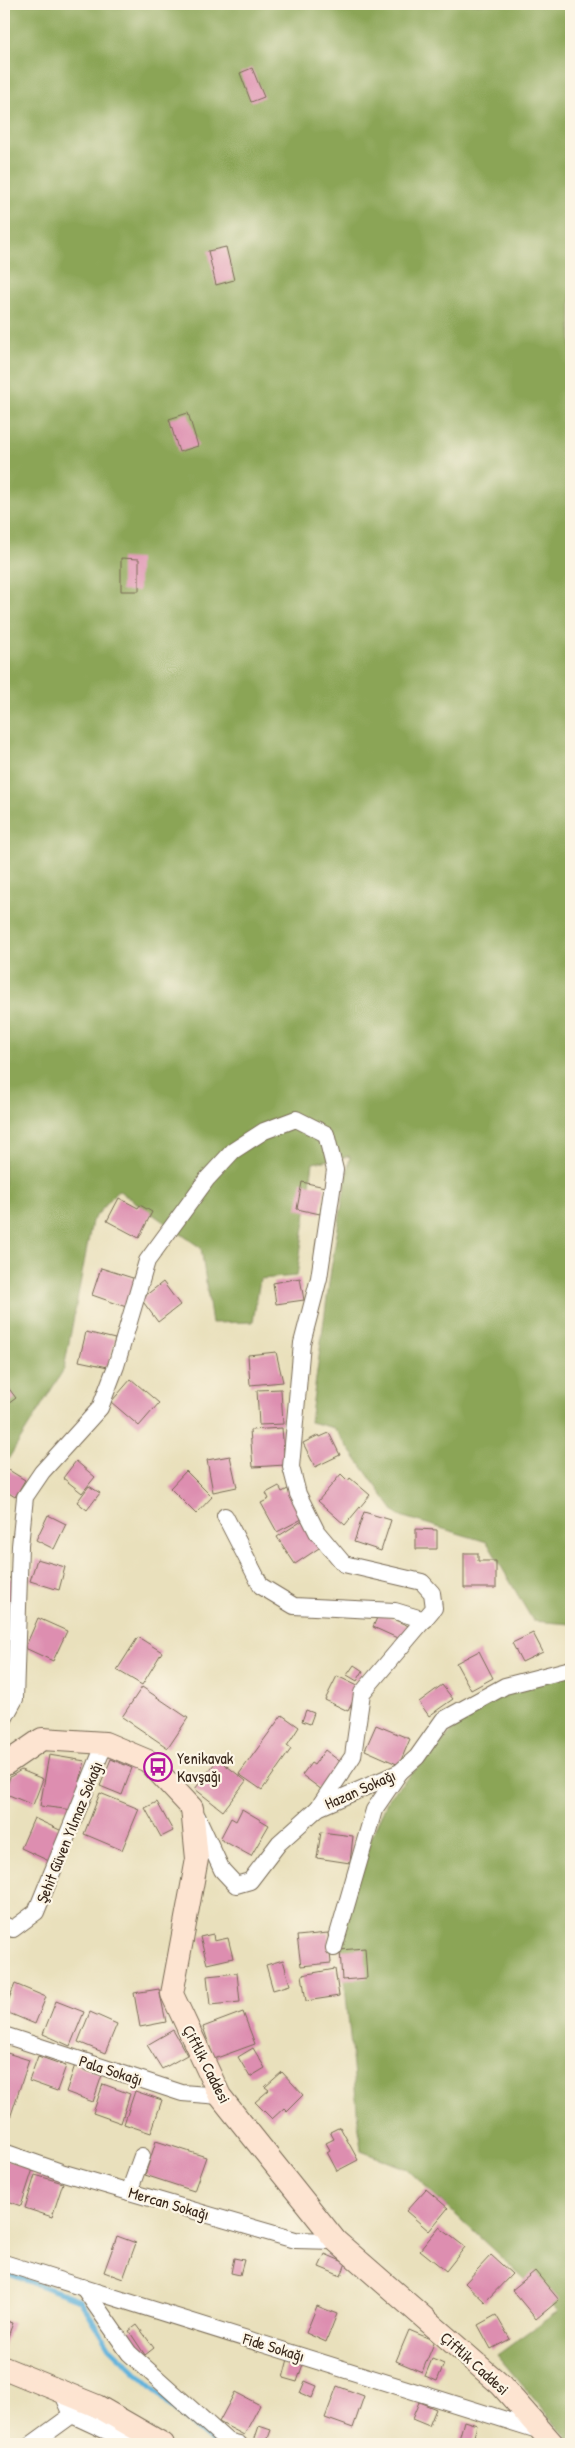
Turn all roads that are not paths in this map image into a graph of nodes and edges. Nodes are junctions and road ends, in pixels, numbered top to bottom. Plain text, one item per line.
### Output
1 (226, 1516) dead end
2 (425, 1620) junction
3 (571, 1668) edge
4 (4, 1719) edge
5 (105, 1743) junction
6 (4, 1765) edge
7 (400, 1772) junction
8 (192, 1808) junction
9 (318, 1808) junction
10 (4, 1925) edge
11 (334, 1948) dead end
12 (4, 2035) edge
13 (220, 2096) junction
14 (4, 2152) edge
15 (142, 2156) dead end
16 (129, 2192) junction
17 (336, 2241) junction
18 (4, 2262) edge
19 (83, 2287) junction
20 (4, 2368) edge
21 (62, 2392) junction
22 (72, 2415) junction
23 (548, 2438) edge
24 (32, 2444) edge
25 (127, 2444) edge
26 (163, 2444) edge
27 (240, 2444) edge

1 - 2 street
2 - 4 street
2 - 9 street
3 - 7 street, Hazan Sokağı
5 - 6 street
5 - 8 street
5 - 10 street, Şehit Güven Yılmaz Sokağı
7 - 9 street, Hazan Sokağı
7 - 11 street
8 - 9 street, Hazan Sokağı
8 - 13 street, Çiftlik Caddesi
12 - 13 street, Pala Sokağı
13 - 17 street, Çiftlik Caddesi
14 - 16 street, Mercan Sokağı
15 - 16 street
16 - 17 street, Mercan Sokağı
17 - 23 street, Çiftlik Caddesi
18 - 19 street, Fide Sokağı
19 - 23 street, Fide Sokağı
19 - 27 street
20 - 21 street
21 - 22 street
21 - 26 street
22 - 24 street
22 - 25 street

